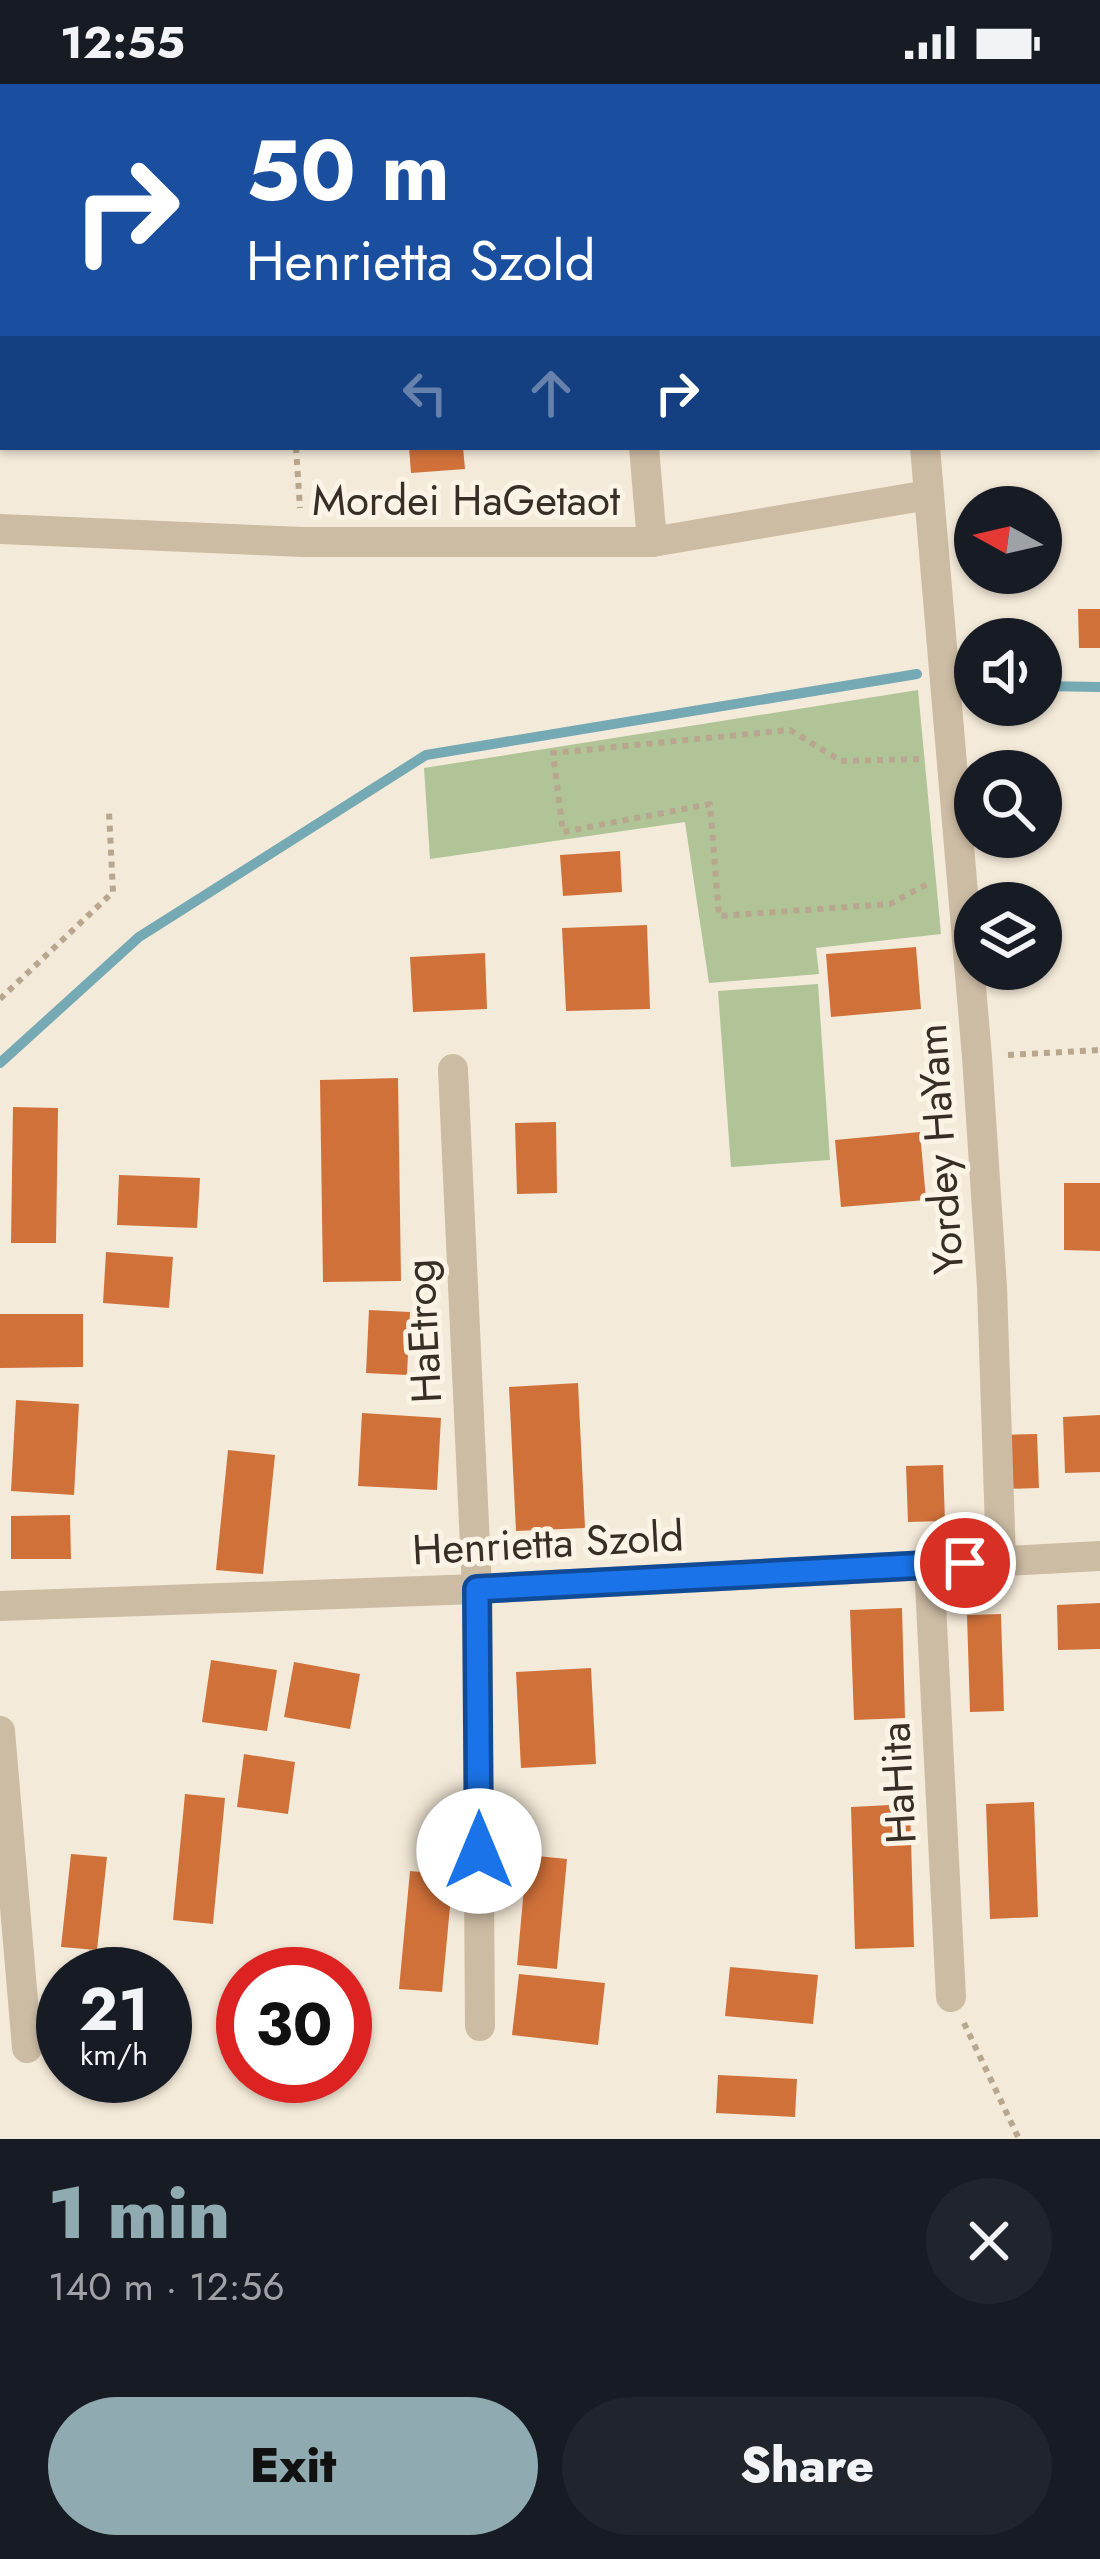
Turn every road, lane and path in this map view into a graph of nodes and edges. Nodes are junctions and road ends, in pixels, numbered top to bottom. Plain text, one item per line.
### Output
1 (296, 450) edge
2 (644, 450) edge
3 (925, 450) edge
4 (928, 495) junction
5 (0, 530) edge
6 (302, 542) junction
7 (652, 542) junction
8 (950, 758) junction
9 (110, 812) dead end
10 (961, 866) junction
11 (0, 999) edge
12 (1100, 1050) edge
13 (977, 1057) junction
14 (453, 1070) dead end
15 (1100, 1556) edge
16 (1001, 1560) junction
17 (929, 1565) junction
18 (477, 1589) junction
19 (0, 1606) edge
20 (0, 1731) edge
21 (951, 1997) joint
22 (480, 2026) dead end
23 (27, 2048) dead end
24 (1019, 2139) edge

1 - 6 path
2 - 7 street
3 - 4 street, Yordey HaYam
4 - 7 street, Mordei HaGetaot
4 - 8 street, Yordey HaYam
5 - 6 street, Mordei HaGetaot
6 - 7 street, Mordei HaGetaot
8 - 10 street, Yordey HaYam
8 - 10 path
9 - 11 path
10 - 13 street, Yordey HaYam
12 - 13 path
13 - 16 street, Yordey HaYam
14 - 18 street, HaEtrog
15 - 16 street, Henrietta Szold
16 - 17 street, Henrietta Szold
17 - 18 street, Henrietta Szold
17 - 21 street, HaHita
18 - 19 street, Henrietta Szold
18 - 22 street, HaEtrog
20 - 23 street
21 - 24 path

